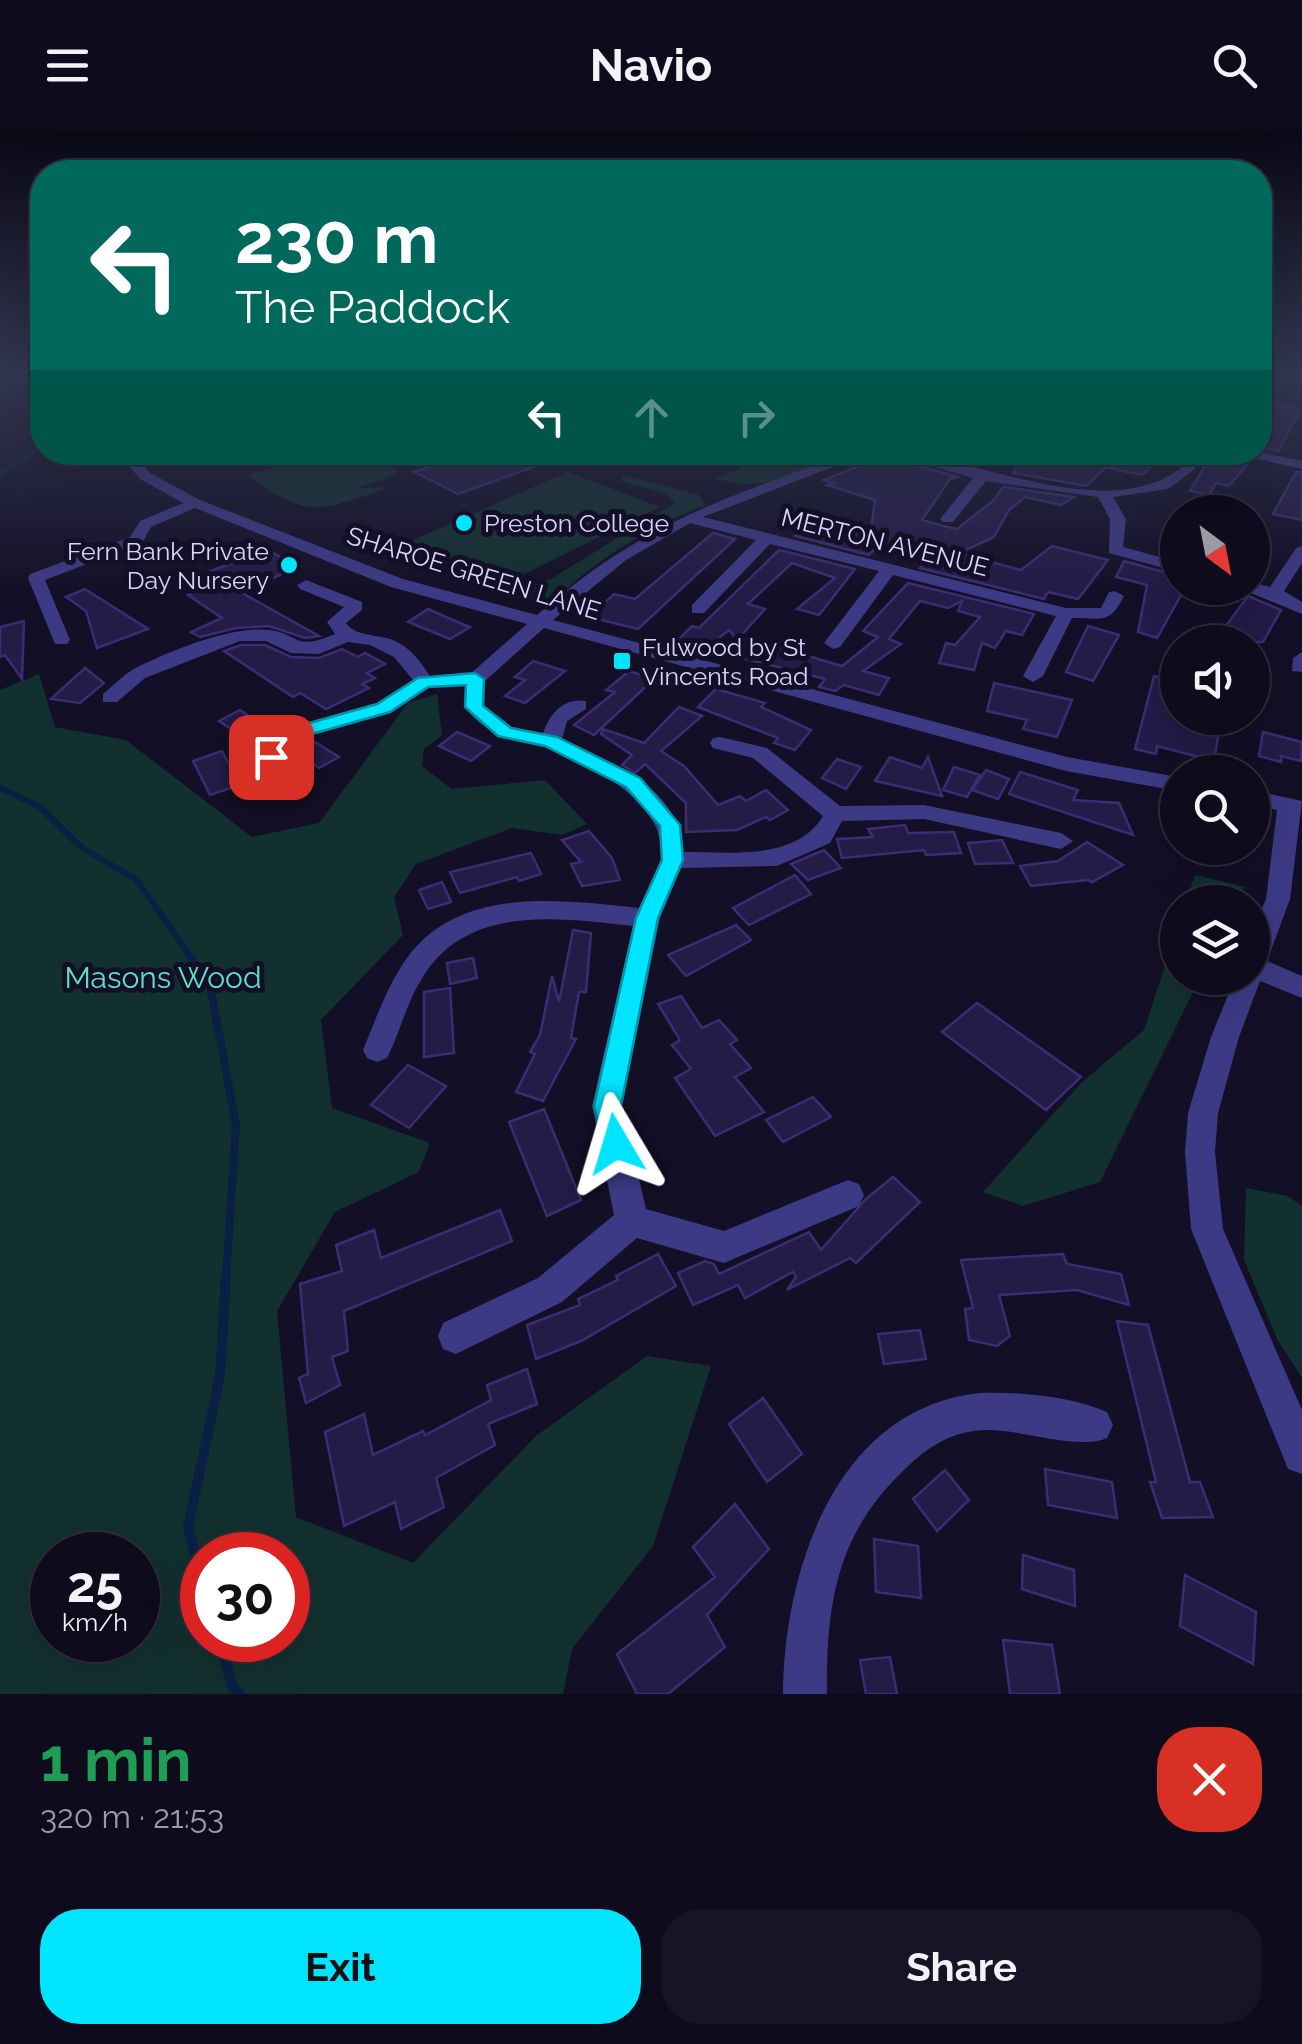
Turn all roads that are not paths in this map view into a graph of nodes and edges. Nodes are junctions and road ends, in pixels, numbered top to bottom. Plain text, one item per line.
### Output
1 (1272, 459) edge
2 (1302, 464) edge
3 (136, 465) edge
4 (832, 465) edge
5 (938, 465) edge
6 (1188, 465) edge
7 (982, 477) junction
8 (1103, 493) junction
9 (195, 503) junction
10 (691, 519) junction
11 (948, 519) dead end
12 (766, 538) junction
13 (1302, 551) edge
14 (1160, 562) edge
15 (889, 569) junction
16 (306, 585) dead end
17 (1270, 592) edge
18 (1274, 593) junction
19 (1115, 596) dead end
20 (1302, 609) edge
21 (698, 610) dead end
22 (1066, 613) junction
23 (542, 624) junction
24 (346, 636) junction
25 (60, 640) dead end
26 (833, 643) dead end
27 (154, 646) dead end
28 (172, 661) junction
29 (1033, 676) dead end
30 (475, 679) junction
31 (424, 682) junction
32 (110, 698) dead end
33 (580, 705) dead end
34 (551, 742) junction
35 (720, 744) dead end
36 (1160, 781) edge
37 (250, 792) dead end
38 (1270, 802) edge
39 (1295, 808) edge
40 (835, 814) junction
41 (1060, 841) dead end
42 (672, 860) junction
43 (647, 918) junction
44 (1270, 920) edge
45 (1270, 974) edge
46 (1302, 987) edge
47 (1242, 995) edge
48 (376, 1050) dead end
49 (848, 1196) dead end
50 (632, 1220) junction
51 (456, 1336) dead end
52 (1094, 1426) dead end
53 (1302, 1455) edge
54 (805, 1694) edge

1 - 2 street
3 - 9 street, SHAROE GREEN LANE
4 - 10 street
5 - 7 street
6 - 8 street
7 - 8 street
7 - 11 street
8 - 14 street
9 - 23 street, SHAROE GREEN LANE
9 - 25 street
10 - 12 street, MERTON AVENUE
10 - 23 street
12 - 15 street, MERTON AVENUE
12 - 21 street
13 - 18 street
15 - 22 street, MERTON AVENUE
15 - 26 street
16 - 24 street
17 - 18 street
18 - 20 street
19 - 22 street, MERTON AVENUE
22 - 29 street
23 - 30 street
23 - 36 street, SHAROE GREEN LANE
24 - 28 street
24 - 31 street
27 - 28 street
28 - 32 street
30 - 31 street
30 - 34 street
31 - 37 street
33 - 34 street
34 - 42 street
35 - 40 street
38 - 39 street
39 - 44 street
40 - 41 street
40 - 42 street
42 - 43 street
43 - 48 street
43 - 50 street
45 - 46 street
47 - 53 street
49 - 50 street
50 - 51 street
52 - 54 street

